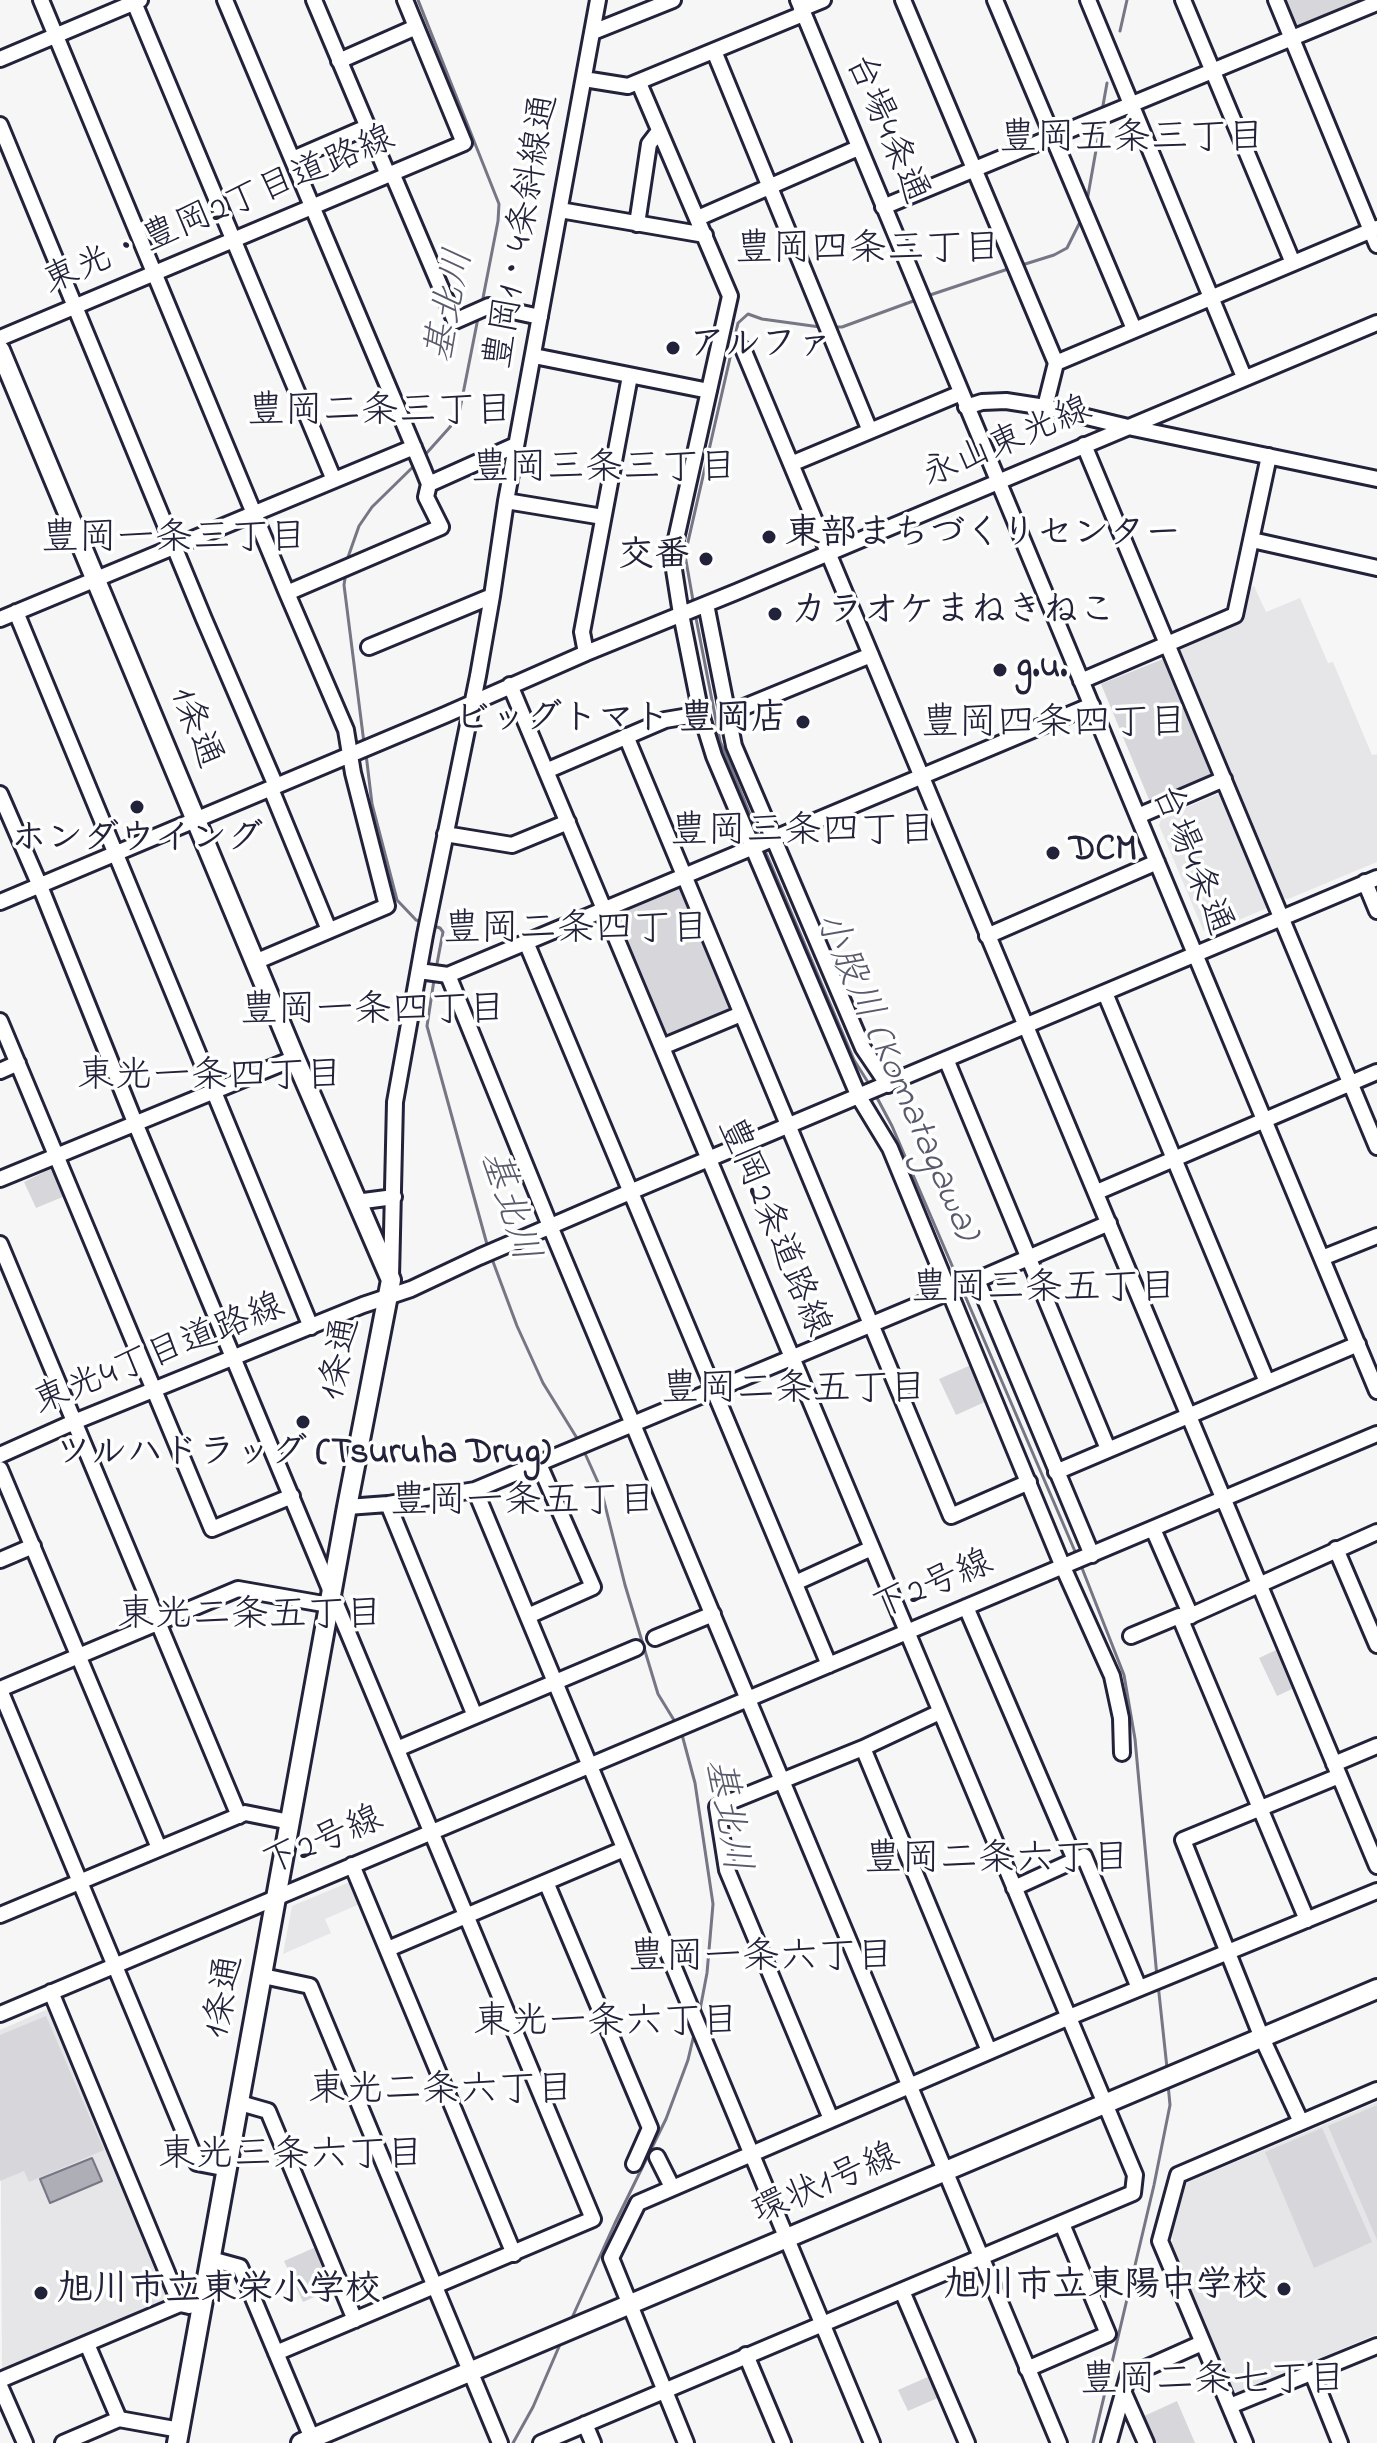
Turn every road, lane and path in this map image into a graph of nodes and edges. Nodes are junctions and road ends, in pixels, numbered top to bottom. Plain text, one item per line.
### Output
1 (41, 0) edge
2 (225, 0) edge
3 (314, 0) edge
4 (405, 0) edge
5 (598, 0) edge
6 (673, 0) edge
7 (823, 0) edge
8 (903, 0) edge
9 (995, 0) edge
10 (1088, 0) edge
11 (1183, 0) edge
12 (1276, 0) edge
13 (136, 1) edge
14 (801, 8) edge
15 (1375, 9) edge
16 (416, 27) junction
17 (593, 32) junction
18 (56, 36) junction
19 (1292, 39) junction
20 (714, 51) junction
21 (0, 59) edge
22 (339, 61) junction
23 (1213, 70) junction
24 (584, 79) junction
25 (634, 84) junction
26 (1131, 104) junction
27 (0, 125) edge
28 (367, 127) junction
29 (659, 131) junction
30 (1053, 137) junction
31 (858, 148) junction
32 (293, 159) junction
33 (975, 170) junction
34 (390, 174) junction
35 (768, 187) junction
36 (312, 207) junction
37 (883, 207) junction
38 (560, 210) junction
39 (698, 218) junction
40 (637, 224) junction
41 (1374, 229) edge
42 (705, 235) junction
43 (233, 240) junction
44 (1377, 245) edge
45 (1293, 263) junction
46 (154, 274) junction
47 (1211, 297) junction
48 (76, 307) junction
49 (540, 317) junction
50 (1377, 323) edge
51 (1134, 329) junction
52 (0, 338) edge
53 (743, 349) dead end
54 (0, 350) edge
55 (534, 356) junction
56 (1056, 363) junction
57 (630, 376) junction
58 (1244, 377) junction
59 (709, 391) junction
60 (964, 400) junction
61 (1045, 407) junction
62 (1128, 427) junction
63 (870, 431) junction
64 (516, 445) junction
65 (1084, 445) junction
66 (415, 450) junction
67 (1269, 456) junction
68 (791, 464) junction
69 (1377, 479) edge
70 (334, 480) junction
71 (997, 482) junction
72 (429, 484) junction
73 (506, 501) junction
74 (254, 514) junction
75 (603, 517) junction
76 (1252, 540) junction
77 (175, 547) junction
78 (829, 552) junction
79 (1377, 568) edge
80 (96, 579) junction
81 (287, 593) junction
82 (492, 596) junction
83 (703, 605) junction
84 (16, 612) junction
85 (683, 613) junction
86 (0, 619) edge
87 (1168, 644) junction
88 (369, 647) dead end
89 (586, 653) junction
90 (871, 655) junction
91 (1081, 681) junction
92 (510, 685) junction
93 (472, 703) junction
94 (1092, 705) junction
95 (701, 714) junction
96 (727, 714) junction
97 (626, 736) junction
98 (355, 752) junction
99 (546, 771) junction
100 (922, 776) junction
101 (1224, 779) junction
102 (273, 788) junction
103 (0, 794) edge
104 (1138, 816) junction
105 (195, 820) junction
106 (568, 822) junction
107 (445, 834) junction
108 (763, 844) junction
109 (115, 854) junction
110 (1157, 862) junction
111 (684, 876) junction
112 (1371, 880) edge
113 (40, 886) junction
114 (0, 902) edge
115 (605, 908) junction
116 (1377, 911) edge
117 (1282, 918) junction
118 (329, 930) junction
119 (987, 936) junction
120 (526, 942) junction
121 (1195, 954) junction
122 (255, 962) junction
123 (435, 973) junction
124 (1105, 993) junction
125 (741, 1014) junction
126 (0, 1021) edge
127 (1025, 1025) junction
128 (662, 1047) junction
129 (295, 1058) junction
130 (946, 1059) junction
131 (18, 1063) junction
132 (0, 1071) edge
133 (1377, 1072) edge
134 (1351, 1083) junction
135 (884, 1086) junction
136 (213, 1092) junction
137 (863, 1096) junction
138 (1264, 1120) junction
139 (136, 1125) junction
140 (788, 1125) junction
141 (1377, 1147) edge
142 (57, 1156) junction
143 (1174, 1158) junction
144 (710, 1159) junction
145 (0, 1179) edge
146 (630, 1192) junction
147 (1097, 1192) junction
148 (394, 1197) junction
149 (356, 1202) junction
150 (1109, 1223) junction
151 (550, 1226) junction
152 (1377, 1236) edge
153 (0, 1244) edge
154 (1029, 1257) junction
155 (1322, 1258) junction
156 (390, 1289) junction
157 (949, 1292) junction
158 (870, 1325) junction
159 (311, 1327) junction
160 (1358, 1344) junction
161 (793, 1357) junction
162 (234, 1359) junction
163 (1267, 1382) junction
164 (714, 1390) junction
165 (154, 1391) junction
166 (1377, 1391) edge
167 (1188, 1414) junction
168 (74, 1422) junction
169 (634, 1424) junction
170 (1377, 1434) edge
171 (1108, 1449) junction
172 (0, 1455) edge
173 (539, 1464) junction
174 (0, 1469) edge
175 (1056, 1472) junction
176 (1029, 1482) junction
177 (475, 1490) junction
178 (292, 1496) junction
179 (1223, 1499) junction
180 (388, 1504) junction
181 (347, 1507) junction
182 (1153, 1529) junction
183 (1377, 1532) edge
184 (33, 1546) junction
185 (872, 1548) junction
186 (1336, 1549) junction
187 (0, 1560) edge
188 (1078, 1561) junction
189 (795, 1583) junction
190 (1259, 1584) junction
191 (330, 1598) junction
192 (966, 1607) junction
193 (713, 1614) junction
194 (528, 1616) junction
195 (1186, 1618) junction
196 (158, 1622) junction
197 (908, 1631) junction
198 (1131, 1636) dead end
199 (655, 1638) dead end
200 (1377, 1645) edge
201 (636, 1648) dead end
202 (79, 1656) junction
203 (829, 1665) junction
204 (556, 1682) junction
205 (0, 1689) edge
206 (749, 1699) junction
207 (940, 1712) junction
208 (475, 1716) junction
209 (1377, 1746) edge
210 (863, 1748) junction
211 (397, 1749) junction
212 (1122, 1753) dead end
213 (589, 1766) junction
214 (1336, 1770) junction
215 (782, 1781) junction
216 (1260, 1809) junction
217 (239, 1816) junction
218 (290, 1822) junction
219 (431, 1832) junction
220 (159, 1848) junction
221 (624, 1849) junction
222 (1075, 1860) junction
223 (352, 1865) junction
224 (1377, 1866) edge
225 (80, 1881) junction
226 (546, 1882) junction
227 (1014, 1888) junction
228 (1377, 1891) edge
229 (278, 1896) junction
230 (1, 1913) edge
231 (466, 1916) junction
232 (1307, 1920) junction
233 (388, 1949) junction
234 (1227, 1954) junction
235 (114, 1965) junction
236 (263, 1976) junction
237 (1144, 1987) junction
238 (1377, 1989) edge
239 (51, 1992) junction
240 (0, 2014) edge
241 (1067, 2018) junction
242 (1262, 2038) junction
243 (989, 2051) junction
244 (909, 2085) junction
245 (1377, 2090) edge
246 (240, 2103) junction
247 (1104, 2104) junction
248 (831, 2119) junction
249 (1301, 2122) junction
250 (751, 2152) junction
251 (657, 2157) dead end
252 (634, 2164) dead end
253 (228, 2169) junction
254 (946, 2171) junction
255 (672, 2187) junction
256 (1062, 2224) junction
257 (788, 2238) junction
258 (514, 2254) junction
259 (981, 2257) junction
260 (211, 2259) junction
261 (435, 2287) junction
262 (902, 2291) junction
263 (628, 2303) junction
264 (180, 2304) junction
265 (201, 2308) junction
266 (355, 2320) junction
267 (822, 2323) junction
268 (1202, 2343) junction
269 (87, 2344) junction
270 (1377, 2346) edge
271 (276, 2353) junction
272 (746, 2355) junction
273 (1027, 2369) junction
274 (470, 2372) junction
275 (1312, 2373) junction
276 (0, 2383) edge
277 (664, 2390) junction
278 (1123, 2391) junction
279 (1230, 2406) junction
280 (119, 2419) junction
281 (585, 2424) junction
282 (179, 2437) edge
283 (309, 2442) edge
284 (25, 2443) edge
285 (63, 2443) edge
286 (499, 2443) edge
287 (541, 2443) edge
288 (593, 2443) edge
289 (686, 2443) edge
290 (783, 2443) edge
291 (872, 2443) edge
292 (967, 2443) edge
293 (1059, 2443) edge
294 (1109, 2443) edge
295 (1146, 2443) edge
296 (1245, 2443) edge
297 (1340, 2443) edge

1 - 18 street
2 - 32 street
3 - 22 street
4 - 16 street
5 - 17 street, 豊岡1・4条斜線通
6 - 17 street
7 - 14 street
8 - 33 street
9 - 30 street
10 - 26 street
11 - 23 street
12 - 19 street
13 - 18 street
13 - 43 street
14 - 20 street
14 - 31 street, 台場4条通
15 - 19 street
16 - 22 street
16 - 34 street, 東光・豊岡2丁目道路線
17 - 24 street, 豊岡1・4条斜線通
18 - 21 street
18 - 46 street
19 - 23 street
19 - 41 street
20 - 25 street
20 - 35 street
22 - 28 street
23 - 26 street
23 - 45 street
24 - 25 street
24 - 38 street, 豊岡1・4条斜線通
25 - 29 street
26 - 30 street
26 - 47 street
27 - 48 street
28 - 32 street
28 - 34 street
29 - 39 street
29 - 40 street
30 - 33 street
30 - 51 street
31 - 35 street
31 - 37 street, 台場4条通
32 - 36 street
33 - 37 street
33 - 56 street
34 - 36 street, 東光・豊岡2丁目道路線
34 - 49 street
35 - 39 street
35 - 63 street
36 - 43 street, 東光・豊岡2丁目道路線
36 - 66 street
37 - 60 street, 台場4条通
38 - 40 street
38 - 49 street, 豊岡1・4条斜線通
39 - 42 street
40 - 42 street
41 - 44 street
41 - 45 street
42 - 59 street
43 - 46 street, 東光・豊岡2丁目道路線
43 - 70 street
45 - 47 street
46 - 48 street, 東光・豊岡2丁目道路線
46 - 74 street
47 - 51 street
47 - 58 street
48 - 52 street, 東光・豊岡2丁目道路線
48 - 77 street
49 - 55 street, 豊岡1・4条斜線通
50 - 58 street, 永山東光線
51 - 56 street
53 - 68 street
54 - 80 main road, 1条通
55 - 57 street
55 - 64 street, 豊岡1・4条斜線通
56 - 61 street
57 - 59 street
57 - 75 street
58 - 62 street, 永山東光線
59 - 85 street
60 - 61 street
60 - 63 street
60 - 71 street, 台場4条通
61 - 62 street
62 - 65 street, 永山東光線
62 - 67 street
63 - 68 street
64 - 72 street
64 - 73 street, 豊岡1・4条斜線通
65 - 71 street, 永山東光線
65 - 87 street
66 - 70 street
66 - 72 street
67 - 69 street
67 - 76 street
68 - 78 street
70 - 74 street
71 - 78 street, 永山東光線
71 - 91 street, 台場4条通
72 - 81 street
73 - 75 street
73 - 82 street, 豊岡1・4条斜線通
74 - 77 street
74 - 81 street
75 - 89 street
76 - 79 street
76 - 87 street
77 - 80 street
77 - 102 street
78 - 83 street, 永山東光線
78 - 90 street
80 - 84 street
80 - 105 main road, 1条通
81 - 98 street
82 - 88 street
82 - 93 street, 豊岡1・4条斜線通
83 - 85 street, 永山東光線
83 - 96 street
84 - 86 street
84 - 109 street
85 - 89 street, 永山東光線
85 - 95 street
87 - 91 street
87 - 101 street
89 - 92 street, 永山東光線
90 - 96 street
90 - 100 street
91 - 94 street, 台場4条通
92 - 93 street, 永山東光線
92 - 99 street, 豊岡2条道路線
93 - 98 street, 永山東光線
93 - 107 street, 豊岡1・4条斜線通
94 - 100 street
94 - 104 street, 台場4条通
95 - 97 street
95 - 108 street
96 - 108 street
97 - 99 street
97 - 111 street
98 - 102 street, 永山東光線
98 - 118 street
99 - 106 street, 豊岡2条道路線
100 - 108 street
100 - 119 street
101 - 104 street
101 - 117 street
102 - 105 street, 永山東光線
102 - 118 street
103 - 113 street
104 - 110 street, 台場4条通
105 - 109 street, 永山東光線
105 - 122 main road, 1条通
106 - 107 street
106 - 115 street, 豊岡2条道路線
107 - 123 street, 豊岡1・4条斜線通
108 - 111 street
108 - 135 street
108 - 137 street
109 - 113 street, 永山東光線
109 - 136 street
110 - 119 street
110 - 121 street, 台場4条通
111 - 115 street
111 - 125 street
112 - 116 street
112 - 117 street, 東光4丁目道路線
113 - 114 street, 永山東光線
113 - 139 street
115 - 120 street
115 - 128 street, 豊岡2条道路線
117 - 121 street, 東光4丁目道路線
117 - 134 street
118 - 122 street
119 - 127 street
120 - 123 street
120 - 146 street
121 - 124 street, 東光4丁目道路線
121 - 138 street, 台場4条通
122 - 129 main road, 1条通
123 - 148 street, 豊岡1・4条斜線通
123 - 151 street
124 - 127 street, 東光4丁目道路線
124 - 143 street
125 - 128 street
125 - 140 street
126 - 131 street
127 - 130 street, 東光4丁目道路線
127 - 147 street
128 - 144 street, 豊岡2条道路線
129 - 136 street
129 - 149 main road, 1条通
130 - 135 street, 東光4丁目道路線
130 - 154 street
131 - 132 street
131 - 142 street
133 - 134 street
134 - 138 street
134 - 141 street
135 - 137 street, 東光4丁目道路線
136 - 139 street
136 - 159 street
137 - 140 street, 東光4丁目道路線
137 - 157 street
138 - 143 street
138 - 155 street, 台場4条通
139 - 142 street
139 - 162 street
140 - 144 street, 東光4丁目道路線
140 - 158 street
142 - 145 street
142 - 165 street
143 - 147 street
143 - 163 street
144 - 146 street, 東光4丁目道路線
144 - 161 street, 豊岡2条道路線
146 - 151 street, 東光4丁目道路線
146 - 164 street
147 - 150 street
148 - 149 street
148 - 156 street, 豊岡1・4条斜線通
149 - 156 main road, 1条通
150 - 154 street
150 - 167 street
151 - 156 street, 東光4丁目道路線
151 - 169 street
152 - 155 street
153 - 168 street
154 - 171 street
154 - 175 street
155 - 160 street, 台場4条通
156 - 159 street, 東光4丁目道路線
156 - 181 main road, 1条通
157 - 158 street
157 - 176 street
158 - 161 street
158 - 176 street
159 - 162 street, 東光4丁目道路線
160 - 163 street
160 - 166 street, 台場4条通
161 - 164 street
161 - 185 street, 豊岡2条道路線
162 - 165 street, 東光4丁目道路線
162 - 178 street
163 - 167 street
164 - 169 street
164 - 189 street
165 - 168 street, 東光4丁目道路線
165 - 178 street
167 - 171 street
167 - 179 street
168 - 172 street, 東光4丁目道路線
168 - 196 street
169 - 173 street
169 - 193 street
170 - 179 street, 下2号線
171 - 175 street
173 - 177 street
173 - 194 street
174 - 184 street
175 - 188 street
176 - 188 street
177 - 180 street
177 - 194 street
178 - 191 street
179 - 182 street, 下2号線
179 - 190 street
180 - 181 street
180 - 208 street
181 - 191 main road, 1条通
182 - 188 street, 下2号線
182 - 195 street
183 - 186 street
184 - 187 street
184 - 202 street
185 - 189 street
185 - 197 street, 豊岡2条道路線
186 - 190 street
186 - 200 street
188 - 192 street, 下2号線
188 - 212 street
189 - 203 street
190 - 195 street
190 - 214 street
191 - 196 street
191 - 211 street
191 - 218 main road, 1条通
192 - 197 street, 下2号線
192 - 222 street
193 - 199 street
193 - 206 street
194 - 204 street
195 - 198 street
195 - 216 street
196 - 202 street
196 - 217 street
197 - 203 street, 下2号線
197 - 207 street, 豊岡2条道路線
201 - 204 street
202 - 205 street
202 - 220 street
203 - 206 street, 下2号線
204 - 208 street
204 - 213 street
205 - 225 street
206 - 213 street, 下2号線
206 - 215 street
207 - 210 street
207 - 227 street, 豊岡2条道路線
208 - 211 street
209 - 214 street
210 - 215 street
210 - 243 street
211 - 219 street
213 - 219 street, 下2号線
213 - 221 street
214 - 216 street
214 - 224 street
215 - 244 street
215 - 248 street
216 - 232 street
216 - 234 street
217 - 218 street
217 - 220 street
218 - 229 main road, 1条通
219 - 223 street, 下2号線
219 - 231 street
220 - 225 street
221 - 226 street
221 - 250 street
222 - 227 street
222 - 237 street
223 - 229 street, 下2号線
223 - 233 street
225 - 230 street
225 - 235 street
226 - 231 street
226 - 252 street
227 - 241 street, 豊岡2条道路線
228 - 232 street
229 - 235 street, 下2号線
229 - 236 main road, 1条通
231 - 233 street
231 - 258 street
232 - 234 street
233 - 258 street
234 - 237 street
234 - 242 street
235 - 239 street, 下2号線
235 - 253 street
236 - 246 main road, 1条通
236 - 261 street
237 - 241 street
238 - 242 main road, 環状1号線
239 - 240 street, 下2号線
239 - 264 street
241 - 243 street
241 - 247 street, 豊岡2条道路線
242 - 247 main road, 環状1号線
242 - 249 street
243 - 244 street
244 - 248 street
244 - 254 street
245 - 249 street
246 - 253 main road, 1条通
246 - 266 street
247 - 254 main road, 環状1号線
247 - 256 street, 豊岡2条道路線
248 - 250 street
249 - 268 street
250 - 255 street
250 - 257 street
251 - 255 street
253 - 260 main road, 1条通
254 - 257 main road, 環状1号線
254 - 259 street
255 - 263 street
256 - 259 street
256 - 273 street
257 - 263 main road, 環状1号線
257 - 267 street
258 - 261 street
259 - 262 street
259 - 273 street
260 - 265 main road, 1条通
260 - 271 street
261 - 266 street
261 - 274 street
262 - 267 street
262 - 292 street
263 - 274 main road, 環状1号線
263 - 277 street
264 - 265 street
264 - 269 street
265 - 282 main road, 1条通
266 - 271 street
267 - 272 street
267 - 291 street
268 - 278 street
268 - 279 street
269 - 276 street
269 - 280 street
270 - 275 street
271 - 283 street
272 - 277 street
272 - 290 street
273 - 293 street
274 - 283 main road, 環状1号線
274 - 286 street
275 - 279 street
275 - 297 street
276 - 284 street
277 - 281 street
277 - 289 street
278 - 294 street
278 - 295 street
279 - 296 street
280 - 282 street
280 - 285 street
281 - 287 street
281 - 288 street

